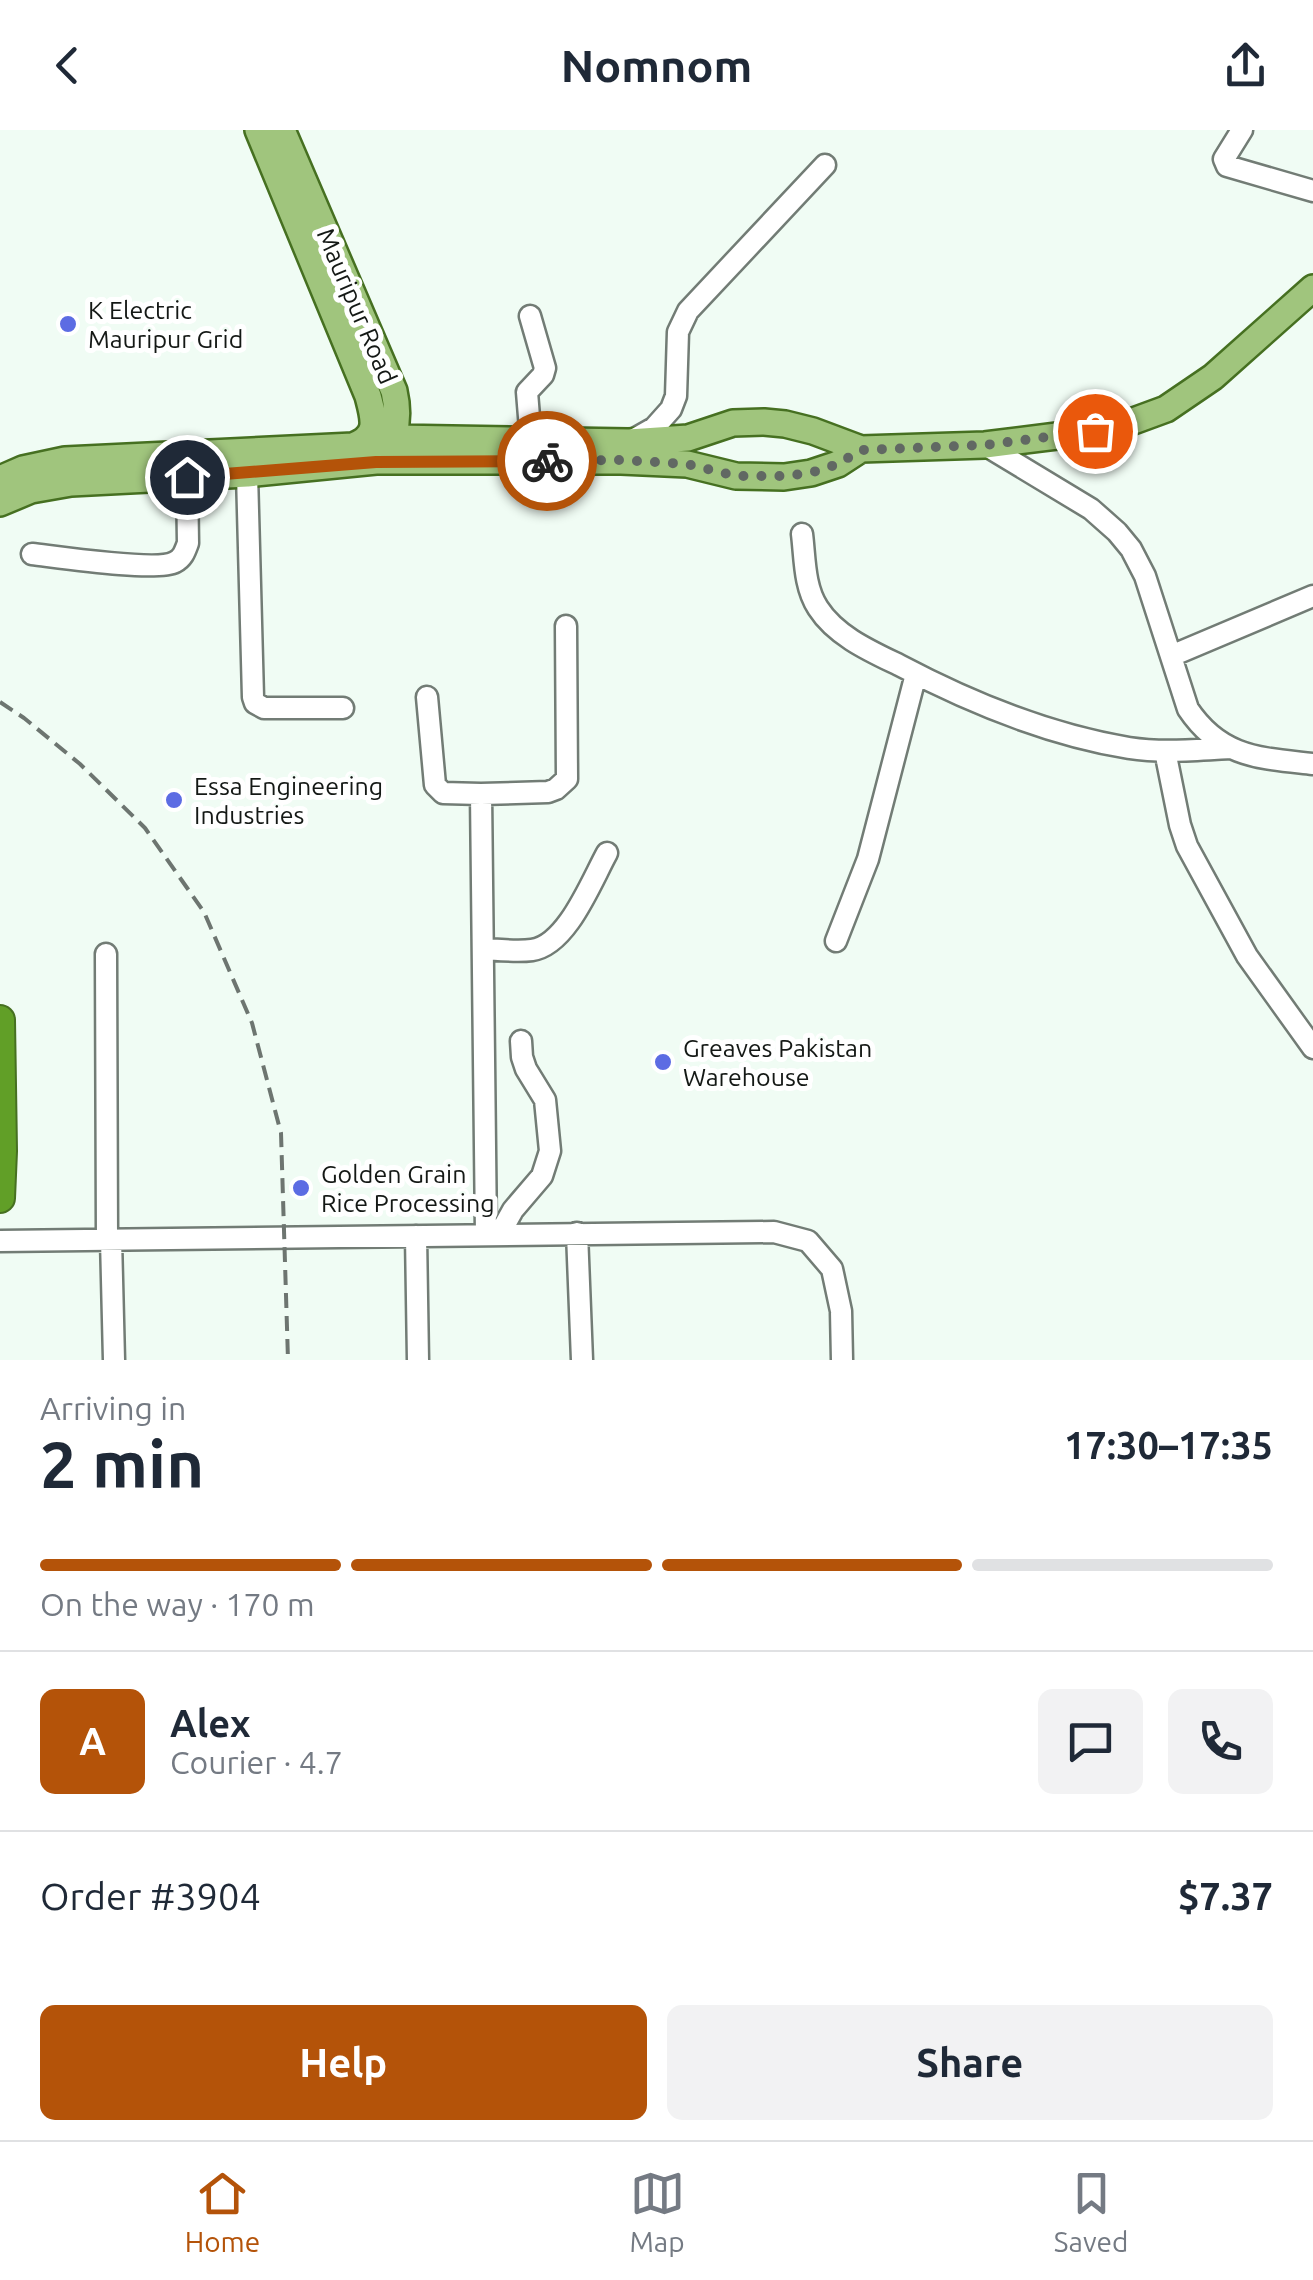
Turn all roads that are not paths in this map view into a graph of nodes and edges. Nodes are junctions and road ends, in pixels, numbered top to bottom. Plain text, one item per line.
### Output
1 (258, 130) edge
2 (282, 130) edge
3 (1242, 130) edge
4 (825, 165) dead end
5 (1313, 191) edge
6 (1313, 288) edge
7 (530, 316) dead end
8 (394, 438) junction
9 (629, 442) junction
10 (985, 445) junction
11 (532, 450) junction
12 (861, 450) junction
13 (688, 451) junction
14 (370, 452) junction
15 (247, 474) junction
16 (187, 477) junction
17 (0, 479) edge
18 (0, 503) edge
19 (802, 534) dead end
20 (32, 554) dead end
21 (1313, 596) edge
22 (566, 626) dead end
23 (1171, 656) junction
24 (916, 674) junction
25 (428, 696) dead end
26 (342, 708) dead end
27 (1229, 748) junction
28 (1166, 752) junction
29 (1313, 764) edge
30 (481, 794) junction
31 (607, 853) dead end
32 (836, 941) dead end
33 (484, 950) junction
34 (106, 954) dead end
35 (0, 1020) edge
36 (521, 1041) dead end
37 (1313, 1048) edge
38 (0, 1198) edge
39 (577, 1233) junction
40 (492, 1235) junction
41 (416, 1236) junction
42 (109, 1239) junction
43 (0, 1241) edge
44 (114, 1360) edge
45 (418, 1360) edge
46 (582, 1360) edge
47 (842, 1360) edge

1 - 14 main road, Mauripur Road
2 - 8 main road, Mauripur Road
3 - 5 street
4 - 9 street
6 - 10 main road
7 - 11 street
8 - 11 main road
8 - 14 main road
9 - 11 main road
9 - 13 main road
10 - 12 main road
10 - 23 street
11 - 13 main road
11 - 14 main road
12 - 13 main road
12 - 13 main road
14 - 15 main road
14 - 17 main road
15 - 16 main road
15 - 26 street
16 - 18 main road
16 - 20 street
19 - 24 street
21 - 23 street
22 - 30 street
23 - 27 street
24 - 28 street
24 - 32 street
25 - 30 street
27 - 28 street
27 - 29 street
28 - 37 street
30 - 33 street
31 - 33 street
33 - 40 street
34 - 42 street
35 - 38 highway
36 - 40 street
39 - 40 street
39 - 46 street
39 - 47 street
40 - 41 street
41 - 42 street
41 - 45 street
42 - 43 street
42 - 44 street

